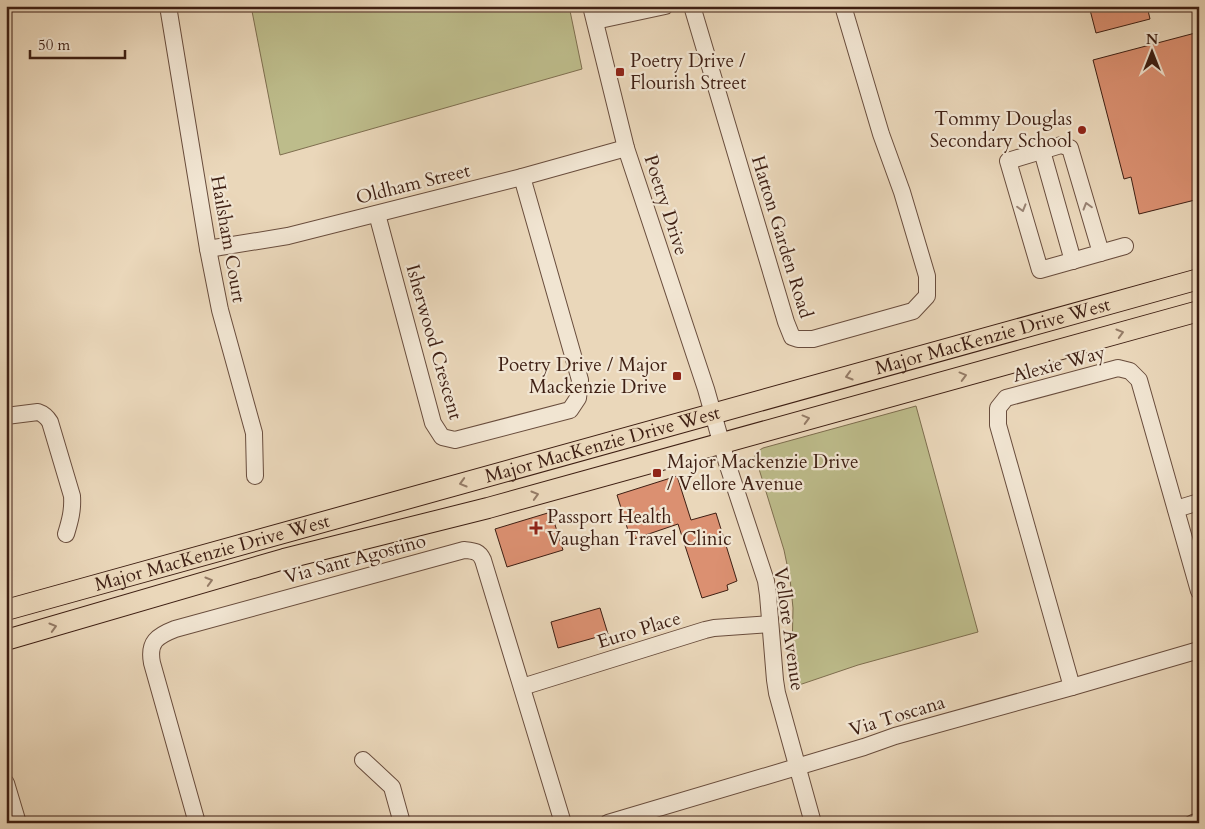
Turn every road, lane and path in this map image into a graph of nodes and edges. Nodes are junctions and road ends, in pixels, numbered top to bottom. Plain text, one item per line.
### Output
1 (168, 6) edge
2 (665, 6) edge
3 (692, 6) edge
4 (843, 6) edge
5 (593, 14) edge
6 (626, 148) junction
7 (1042, 150) junction
8 (522, 177) junction
9 (377, 214) junction
10 (1125, 246) dead end
11 (208, 249) junction
12 (1101, 253) junction
13 (1073, 261) junction
14 (1199, 279) edge
15 (1199, 311) edge
16 (713, 414) junction
17 (6, 416) edge
18 (722, 443) junction
19 (255, 476) dead end
20 (1199, 502) edge
21 (1176, 509) junction
22 (66, 534) dead end
23 (1199, 592) edge
24 (6, 610) edge
25 (770, 624) junction
26 (6, 640) edge
27 (1199, 650) edge
28 (522, 687) junction
29 (1072, 687) junction
30 (363, 760) dead end
31 (797, 766) junction
32 (6, 783) edge
33 (1199, 821) edge
34 (18, 823) edge
35 (197, 823) edge
36 (402, 823) edge
37 (563, 823) edge
38 (608, 823) edge
39 (813, 823) edge
40 (1194, 823) edge

1 - 11 street, Hailsham Court
2 - 5 street
3 - 4 street, Hatton Garden Road
5 - 6 street, Poetry Drive
6 - 8 street, Oldham Street
6 - 16 street, Poetry Drive
12 -> 7 street
7 - 13 street
7 -> 13 street
8 - 9 street, Oldham Street
8 - 9 street, Isherwood Crescent
9 - 11 street, Oldham Street
10 - 12 street
11 - 19 street, Hailsham Court
12 - 13 street
14 -> 16 main road, Major MacKenzie Drive West
18 -> 15 main road, Major MacKenzie Drive West
16 - 18 street, Vellore Avenue
16 -> 24 main road, Major MacKenzie Drive West
17 - 22 street
18 - 25 street, Vellore Avenue
26 -> 18 main road, Major MacKenzie Drive West
20 - 21 street
21 - 23 street, Alexie Way
21 - 29 street, Alexie Way
25 - 28 street, Euro Place
25 - 31 street, Vellore Avenue
27 - 29 street, Via Toscana
28 - 35 street, Via Sant Agostino
28 - 37 street, Via Sant Agostino
29 - 31 street, Via Toscana
30 - 36 street
31 - 38 street, Via Toscana
31 - 39 street, Vellore Avenue
32 - 34 street
33 - 40 street

